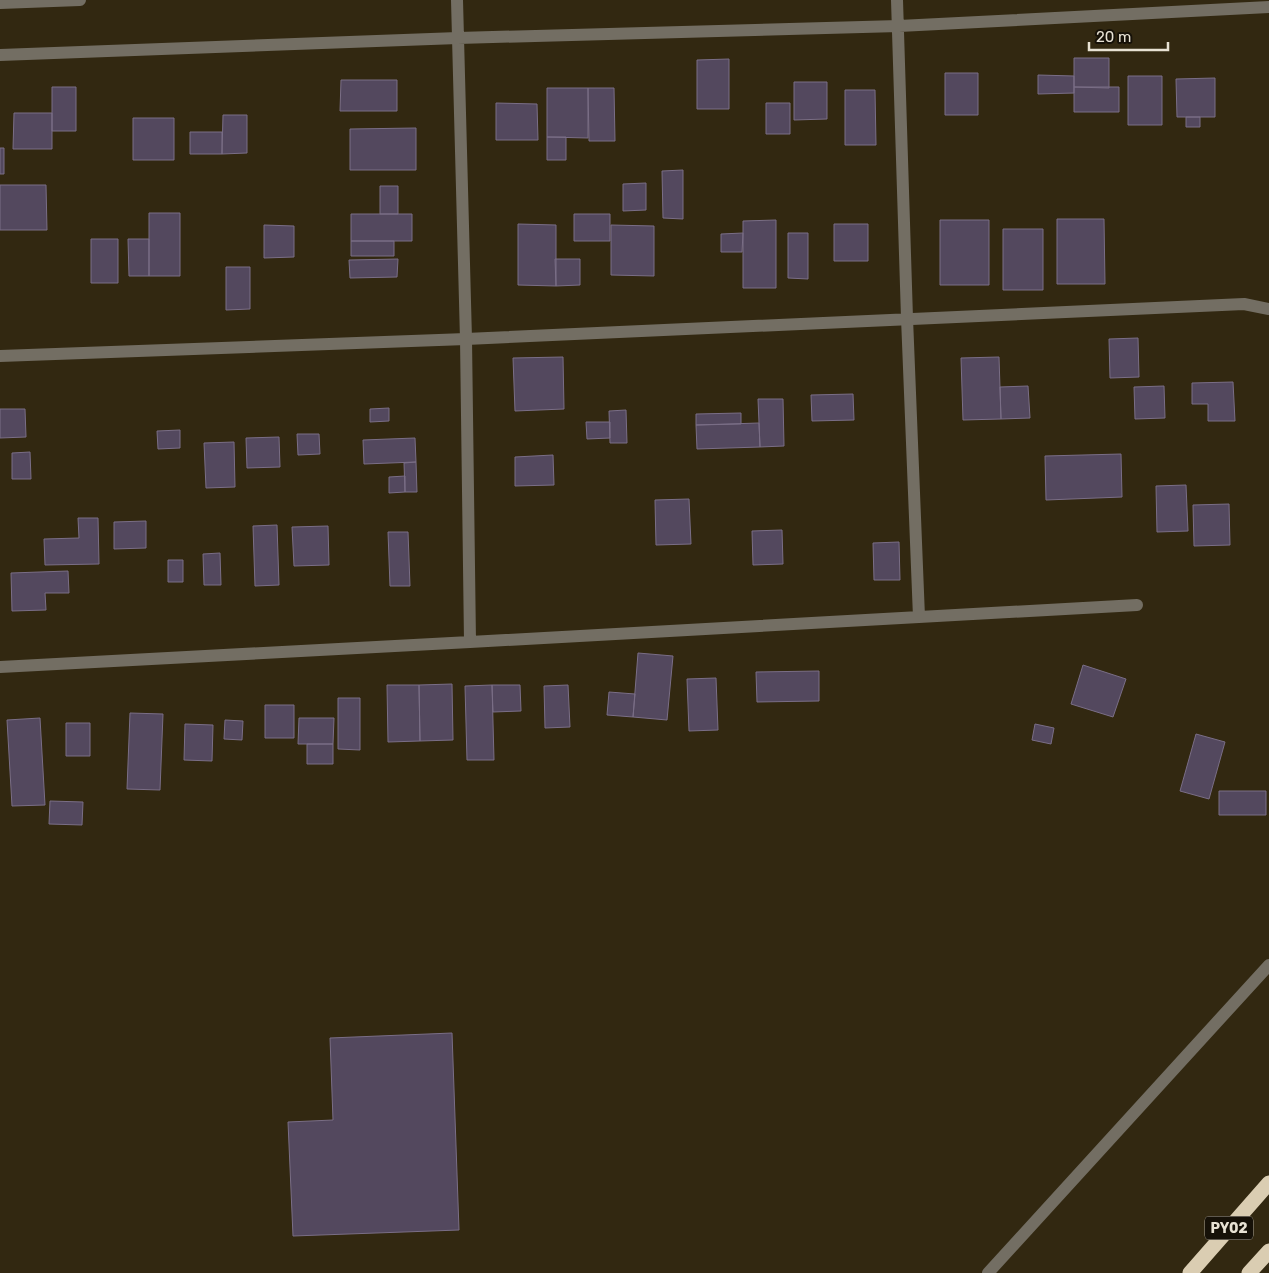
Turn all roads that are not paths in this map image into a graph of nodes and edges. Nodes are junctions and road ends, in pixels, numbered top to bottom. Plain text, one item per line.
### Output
1 (80, 0) edge
2 (458, 0) edge
3 (897, 0) edge
4 (0, 3) edge
5 (1269, 7) edge
6 (899, 26) junction
7 (458, 38) junction
8 (0, 55) edge
9 (1269, 309) edge
10 (908, 318) junction
11 (466, 339) junction
12 (0, 356) edge
13 (1138, 605) dead end
14 (919, 617) junction
15 (470, 642) junction
16 (0, 667) edge
17 (1269, 965) edge
18 (1269, 1183) edge
19 (1269, 1251) edge
20 (988, 1273) edge
21 (1190, 1273) edge
22 (1249, 1273) edge

1 - 4 street
2 - 7 street
3 - 6 street
5 - 6 street
6 - 7 street
6 - 10 street
7 - 8 street
7 - 11 street
9 - 10 street
10 - 11 street
10 - 14 street
11 - 12 street
11 - 15 street
13 - 14 street
14 - 15 street
15 - 16 street
17 - 20 street
18 - 21 highway, PY02
19 - 22 highway, PY02

